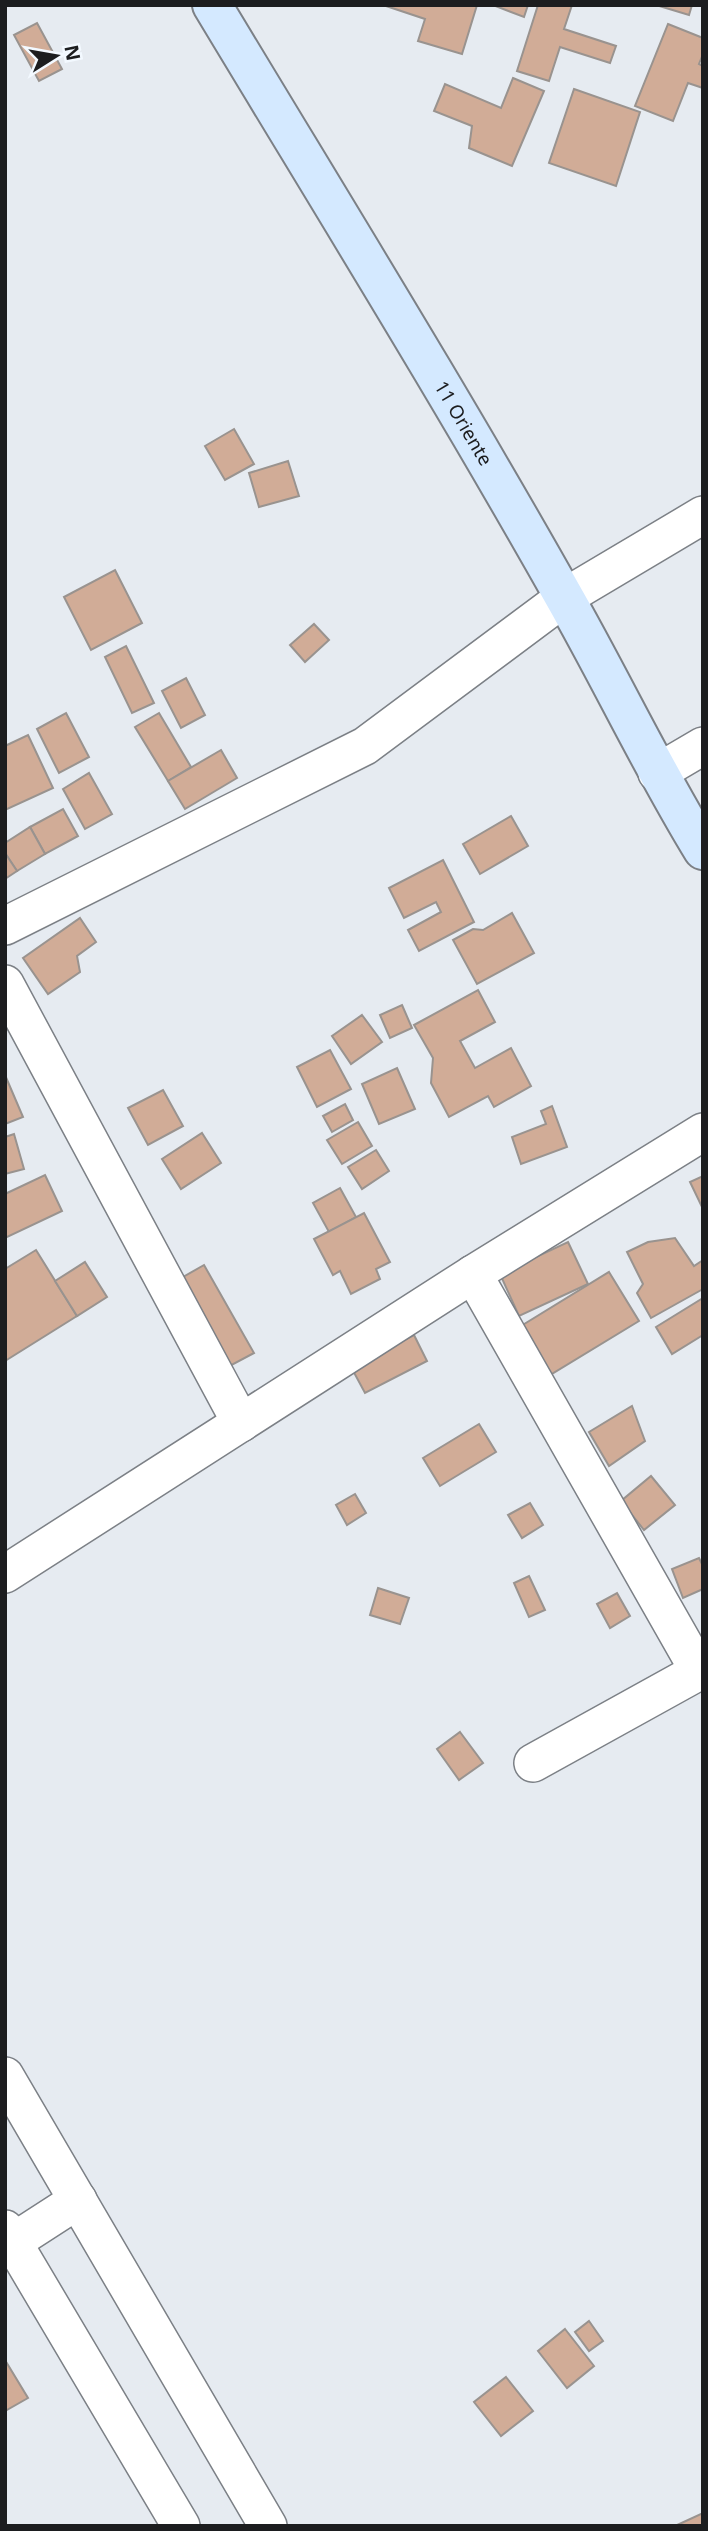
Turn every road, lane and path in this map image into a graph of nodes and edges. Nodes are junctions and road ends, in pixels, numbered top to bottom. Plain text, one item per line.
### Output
1 (212, 5) edge
2 (703, 515) edge
3 (565, 597) junction
4 (703, 746) edge
5 (656, 773) junction
6 (703, 850) edge
7 (5, 926) edge
8 (5, 984) edge
9 (703, 1132) edge
10 (473, 1274) junction
11 (241, 1423) junction
12 (5, 1574) edge
13 (701, 1670) edge
14 (533, 1763) dead end
15 (5, 2076) edge
16 (78, 2200) junction
17 (9, 2236) edge
18 (181, 2526) edge
19 (268, 2526) edge

1 - 3 street, 11 Oriente
2 - 3 street
3 - 5 street, 11 Oriente
3 - 7 street
4 - 5 street
5 - 6 street, 11 Oriente
8 - 11 street
9 - 10 street
10 - 11 street
10 - 13 street
11 - 12 street
13 - 14 street
15 - 16 street
16 - 17 street
16 - 19 street
17 - 18 street

